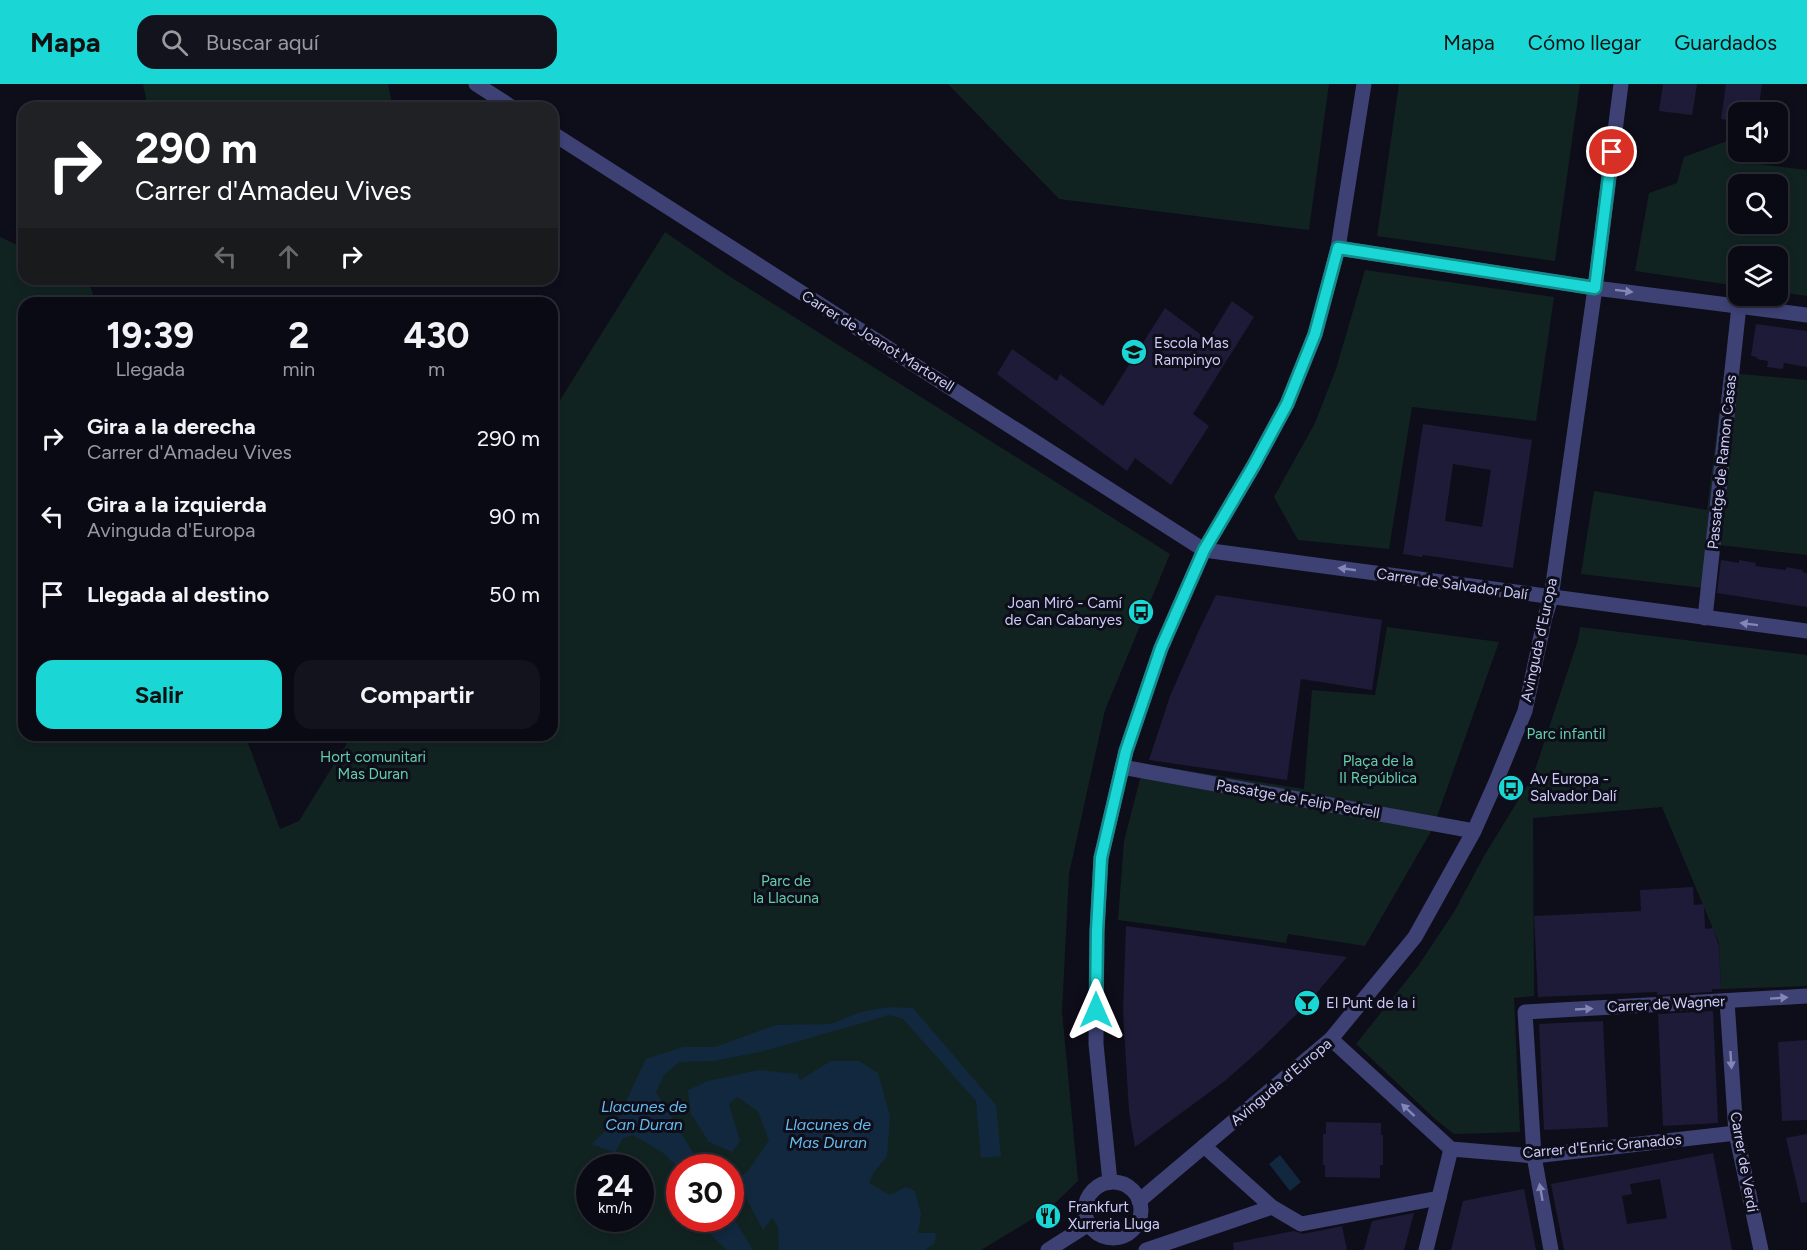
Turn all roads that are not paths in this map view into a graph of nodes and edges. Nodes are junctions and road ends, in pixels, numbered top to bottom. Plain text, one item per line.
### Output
1 (476, 84) edge
2 (1364, 84) edge
3 (1621, 84) edge
4 (504, 102) edge
5 (558, 137) edge
6 (1338, 248) junction
7 (1595, 288) junction
8 (1728, 305) edge
9 (1738, 306) joint
10 (1807, 315) edge
11 (1204, 550) junction
12 (1551, 598) junction
13 (1705, 618) junction
14 (1807, 632) edge
15 (1122, 767) junction
16 (1474, 831) junction
17 (1807, 996) edge
18 (1727, 1001) junction
19 (1331, 1039) junction
20 (1736, 1133) junction
21 (1204, 1146) junction
22 (1451, 1149) junction
23 (1534, 1156) junction
24 (1110, 1182) junction
25 (1438, 1198) junction
26 (1139, 1201) junction
27 (1272, 1207) junction
28 (1089, 1224) junction
29 (1124, 1243) edge
30 (1048, 1250) edge
31 (1146, 1250) edge
32 (1426, 1250) edge
33 (1551, 1250) edge
34 (1761, 1250) edge

1 - 4 street
2 - 6 street
3 - 7 street, Avinguda d'Europa
5 - 11 street, Carrer de Joanot Martorell
6 - 7 street
6 - 11 street
7 -> 8 street
7 - 12 street, Avinguda d'Europa
9 - 10 street
9 - 13 street, Passatge de Ramon Casas
12 -> 11 street, Carrer de Salvador Dalí
11 - 15 street
12 - 13 street, Carrer de Salvador Dalí
12 - 16 street, Avinguda d'Europa
14 -> 13 street, Carrer de Salvador Dalí
15 - 16 street, Passatge de Felip Pedrell
15 - 24 street
16 - 19 street, Avinguda d'Europa
18 -> 17 street, Carrer de Wagner
18 -> 20 street, Carrer de Verdi
23 -> 18 street, Carrer de Wagner
19 - 21 street, Avinguda d'Europa
22 -> 19 street
20 - 23 street, Carrer d'Enric Granados
20 - 34 street, Carrer de Verdi
21 - 26 street, Avinguda d'Europa
21 - 27 street
22 - 23 street, Carrer d'Enric Granados
22 - 25 street
33 -> 23 street
24 - 26 street
24 - 28 street
25 - 27 street
25 - 32 street
26 - 29 street
27 - 31 street
28 - 29 street
28 - 30 street

